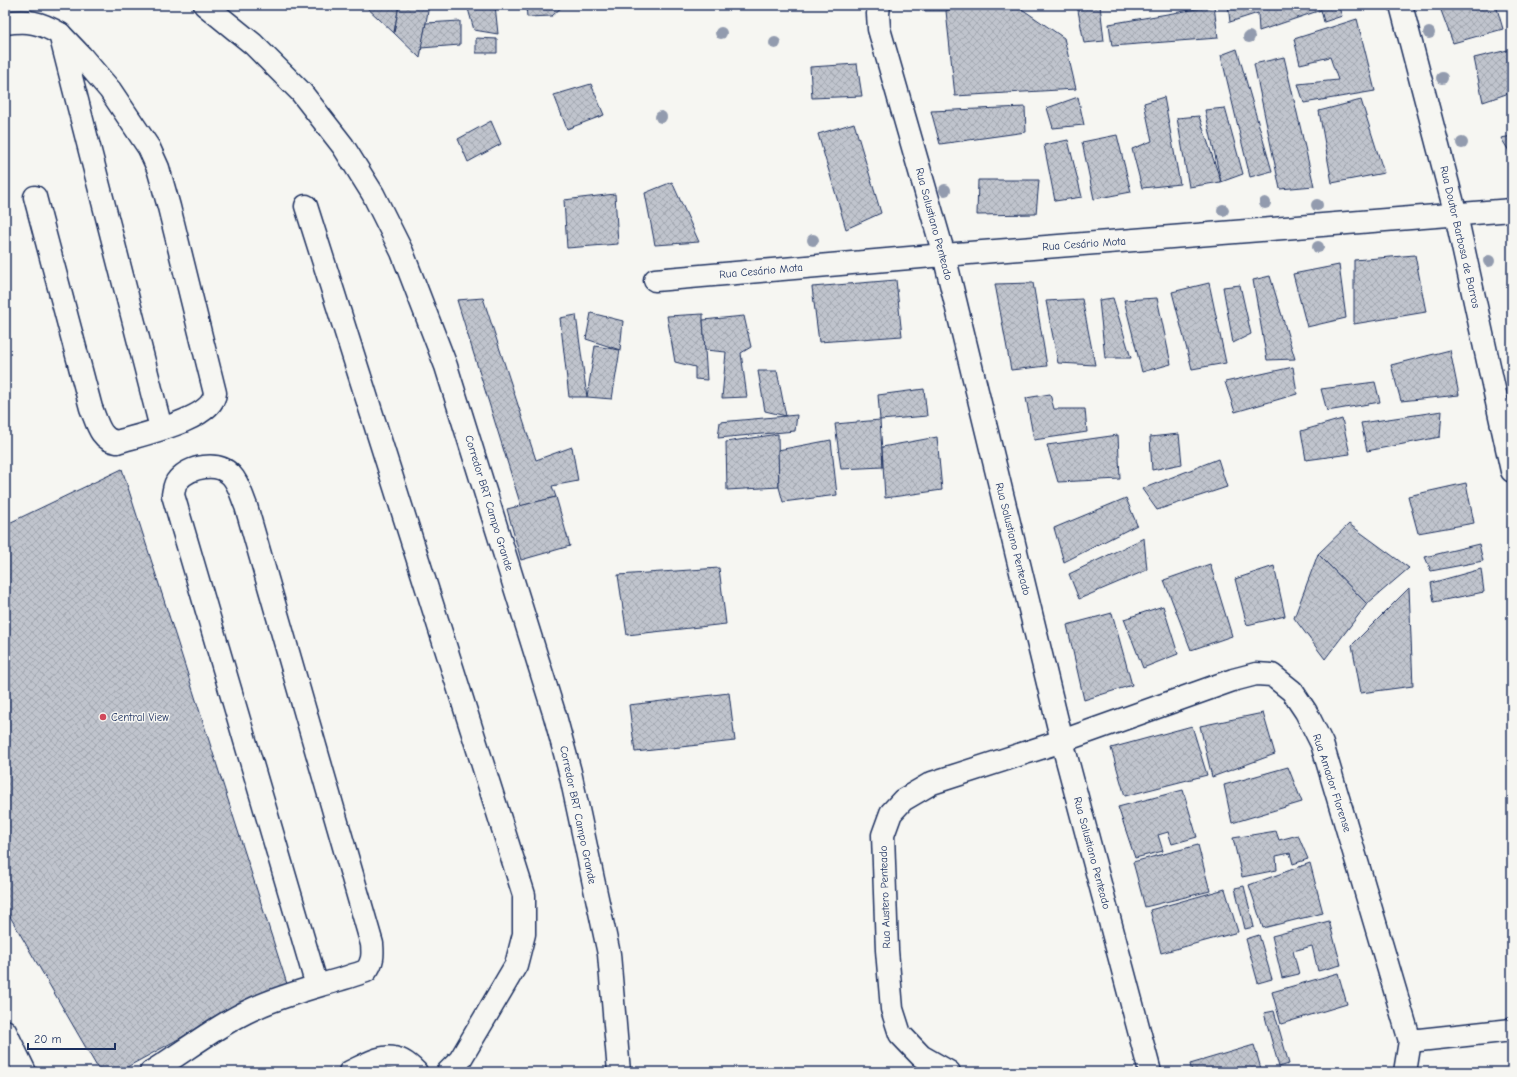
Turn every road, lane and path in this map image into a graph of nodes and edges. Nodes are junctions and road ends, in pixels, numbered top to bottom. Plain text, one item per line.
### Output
1 (206, 5) edge
2 (879, 5) edge
3 (1401, 5) edge
4 (5, 23) edge
5 (60, 34) junction
6 (35, 197) dead end
7 (306, 206) dead end
8 (1512, 210) edge
9 (1456, 216) junction
10 (944, 255) junction
11 (655, 280) dead end
12 (161, 428) junction
13 (1512, 471) edge
14 (1062, 741) junction
15 (317, 986) junction
16 (1512, 1030) edge
17 (5, 1031) edge
18 (1410, 1041) junction
19 (26, 1072) edge
20 (151, 1072) edge
21 (350, 1072) edge
22 (416, 1072) edge
23 (448, 1072) edge
24 (619, 1072) edge
25 (949, 1072) edge
26 (1150, 1072) edge
27 (1405, 1072) edge

1 - 24 street, Corredor BRT Campo Grande
2 - 10 street, Rua Salustiano Penteado
3 - 9 street, Rua Doutor Barbosa de Barros
4 - 5 street
5 - 12 street
5 - 12 street
6 - 12 street
7 - 23 street
8 - 9 street, Rua Cesário Mota
9 - 10 street, Rua Cesário Mota
9 - 13 street, Rua Doutor Barbosa de Barros
10 - 11 street, Rua Cesário Mota
10 - 14 street, Rua Salustiano Penteado
14 - 18 street, Rua Amador Florense
14 - 25 street, Rua Austero Penteado
14 - 26 street, Rua Salustiano Penteado
15 - 15 street
15 - 20 street
16 - 18 street
17 - 19 street
18 - 27 street, Rua Amador Florense
21 - 22 street

